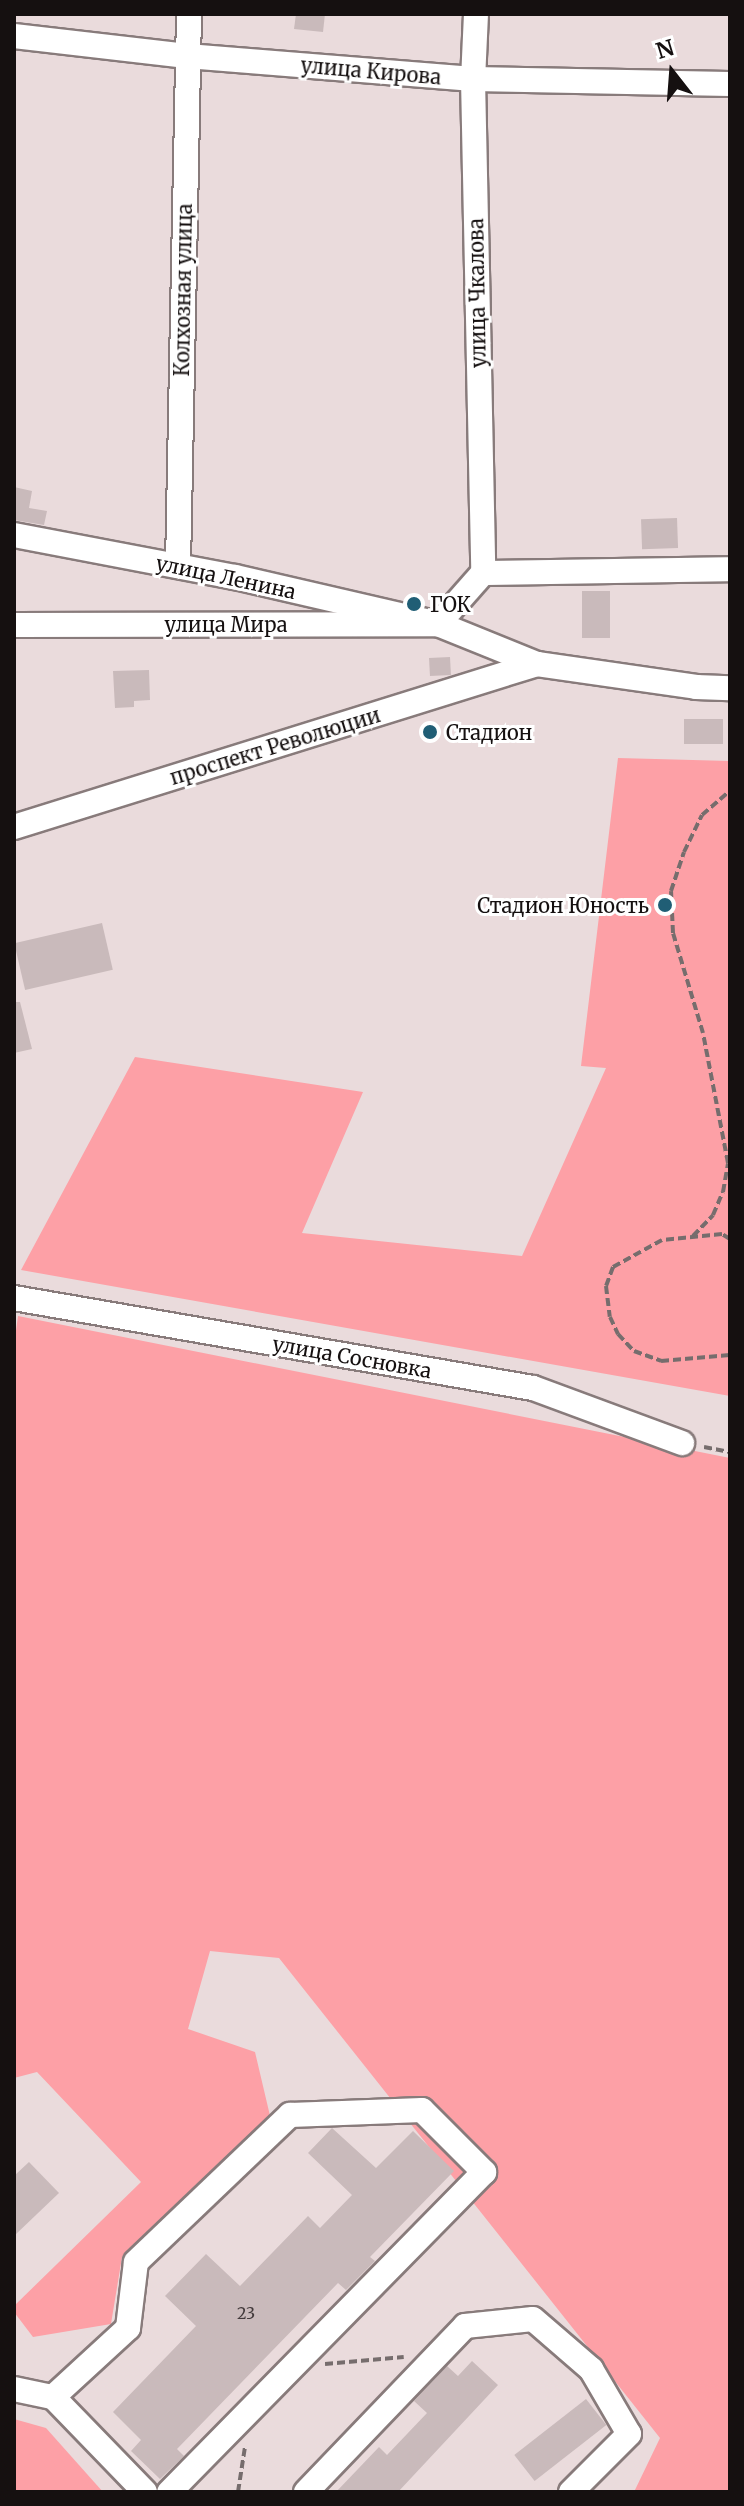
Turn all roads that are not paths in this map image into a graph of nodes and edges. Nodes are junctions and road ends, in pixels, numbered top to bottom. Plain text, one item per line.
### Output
1 (189, 14) edge
2 (476, 14) edge
3 (14, 36) edge
4 (187, 56) junction
5 (473, 79) junction
6 (730, 84) edge
7 (14, 535) edge
8 (178, 566) junction
9 (730, 569) edge
10 (483, 573) junction
11 (438, 624) junction
12 (14, 625) edge
13 (537, 664) junction
14 (730, 688) edge
15 (14, 827) edge
16 (14, 1298) edge
17 (682, 1443) road end
18 (14, 2389) edge
19 (53, 2397) junction
20 (145, 2492) edge
21 (169, 2492) edge
22 (306, 2492) edge
23 (571, 2492) edge

1 - 4 street, Колхозная улица
2 - 5 street, улица Чкалова
3 - 4 street, улица Кирова
4 - 5 street, улица Кирова
4 - 8 street, Колхозная улица
5 - 6 street, улица Кирова
5 - 10 street, улица Чкалова
7 - 8 street, улица Ленина
8 - 11 street, улица Ленина
9 - 10 street
10 - 11 street
11 - 12 street, улица Мира
11 - 13 street, улица Ленина
13 - 14 street
13 - 15 street, проспект Революции
16 - 17 street, улица Сосновка
18 - 19 street
19 - 20 street
19 - 21 street
22 - 23 street

